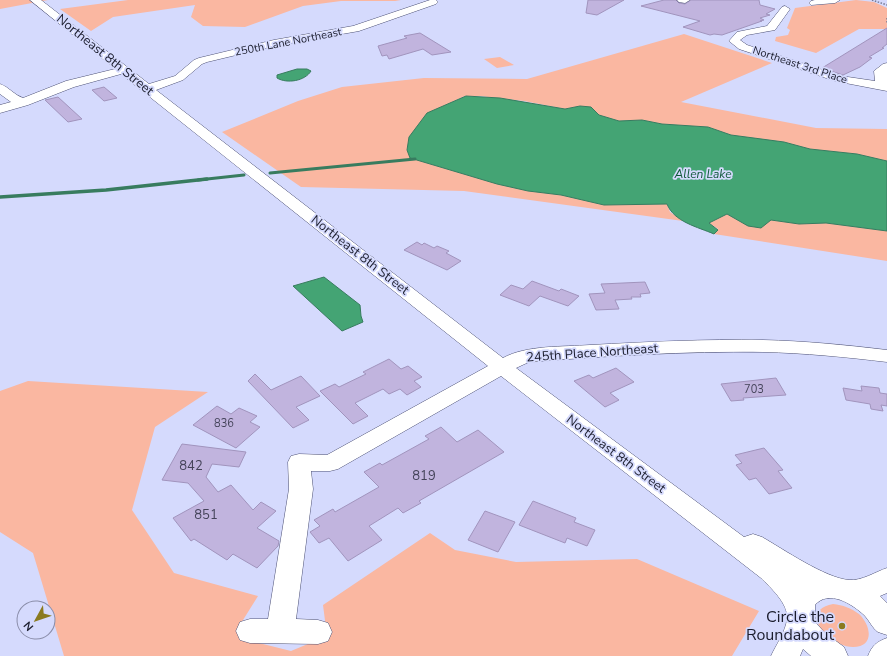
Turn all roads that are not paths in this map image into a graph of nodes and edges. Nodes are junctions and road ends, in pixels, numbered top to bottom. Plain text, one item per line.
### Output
1 (35, 0) edge
2 (835, 0) edge
3 (433, 2) dead end
4 (814, 3) dead end
5 (785, 9) dead end
6 (887, 66) edge
7 (123, 70) junction
8 (884, 86) edge
9 (0, 88) edge
10 (147, 89) junction
11 (24, 102) junction
12 (0, 109) edge
13 (887, 356) edge
14 (502, 367) junction
15 (688, 508) junction
16 (887, 579) edge
17 (841, 590) junction
18 (800, 615) junction
19 (887, 622) edge
20 (250, 631) dead end
21 (280, 631) junction
22 (318, 632) dead end
23 (887, 651) edge
24 (785, 656) edge
25 (834, 656) edge
26 (882, 656) edge

1 - 7 street, Northeast 8th Street
2 - 4 street
3 - 10 street, 250th Lane Northeast
5 - 8 street, Northeast 3rd Place
6 - 8 street
7 - 10 street, Northeast 8th Street
7 - 11 street
9 - 11 street
10 - 14 street, Northeast 8th Street
11 - 12 street
13 - 14 street, 245th Place Northeast
14 - 15 street, Northeast 8th Street
14 - 21 street, 245th Place Northeast
15 - 17 street, Northeast 8th Street
15 - 18 street, Northeast 8th Street
16 - 17 street
17 - 18 street
17 - 19 street, Northeast 8th Street
18 - 24 street
18 - 25 street, Northeast 8th Street
20 - 21 street
21 - 22 street
23 - 26 street

